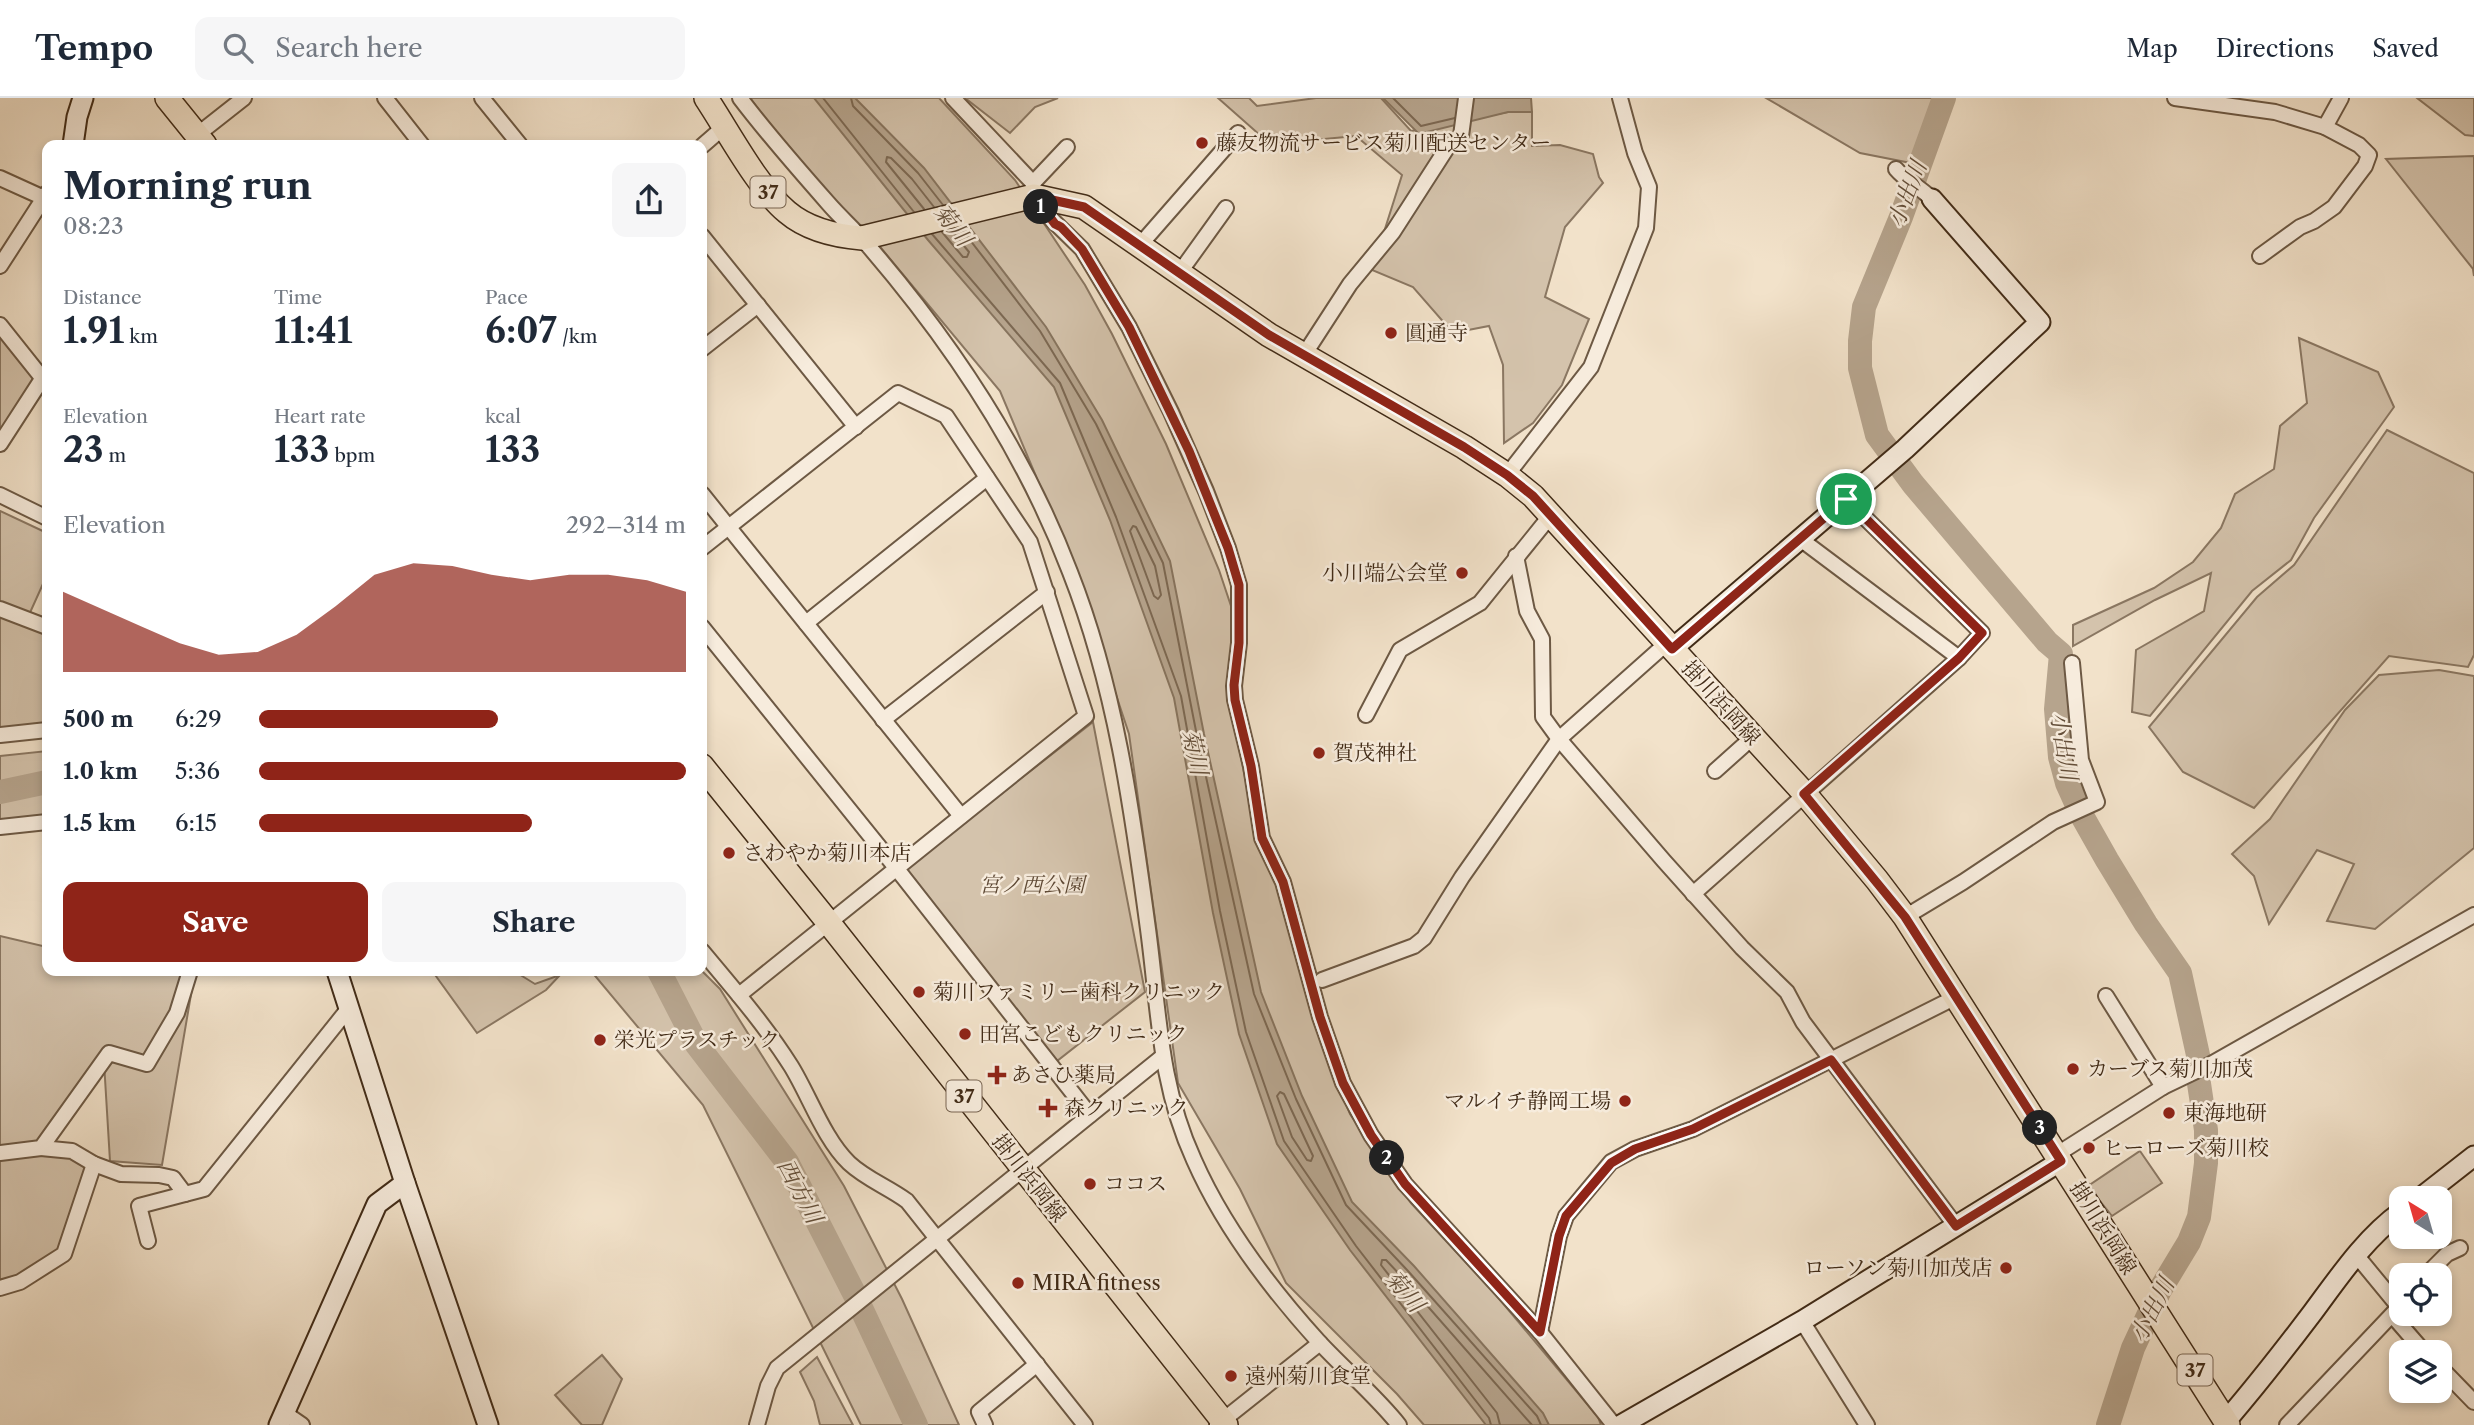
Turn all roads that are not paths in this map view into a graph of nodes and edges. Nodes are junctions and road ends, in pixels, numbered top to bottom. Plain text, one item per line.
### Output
1 (83, 98) edge
2 (167, 98) edge
3 (244, 98) edge
4 (482, 98) edge
5 (706, 98) edge
6 (740, 98) edge
7 (953, 98) edge
8 (1466, 98) edge
9 (1619, 98) edge
10 (2175, 98) edge
11 (2341, 98) edge
12 (393, 101) edge
13 (725, 126) junction
14 (2325, 127) junction
15 (1238, 133) dead end
16 (74, 140) edge
17 (201, 140) edge
18 (419, 140) edge
19 (516, 140) edge
20 (707, 142) edge
21 (1067, 147) dead end
22 (1900, 174) dead end
23 (0, 178) edge
24 (1033, 192) junction
25 (42, 194) edge
26 (1927, 194) joint
27 (42, 202) edge
28 (1226, 208) dead end
29 (864, 237) junction
30 (707, 242) edge
31 (1140, 245) junction
32 (2260, 256) dead end
33 (0, 266) edge
34 (1180, 272) junction
35 (758, 305) junction
36 (0, 325) edge
37 (707, 345) edge
38 (1304, 355) junction
39 (42, 378) edge
40 (42, 386) edge
41 (856, 427) junction
42 (0, 444) edge
43 (1507, 475) junction
44 (987, 478) junction
45 (0, 495) edge
46 (1846, 499) junction
47 (707, 500) edge
48 (1551, 515) junction
49 (42, 516) edge
50 (729, 527) junction
51 (1799, 538) junction
52 (707, 544) edge
53 (1516, 556) junction
54 (1047, 592) junction
55 (0, 609) edge
56 (806, 623) junction
57 (42, 625) edge
58 (707, 633) edge
59 (1670, 646) junction
60 (1959, 658) junction
61 (2073, 663) dead end
62 (1366, 715) dead end
63 (883, 720) junction
64 (42, 731) edge
65 (0, 735) edge
66 (1753, 737) junction
67 (1559, 740) junction
68 (1715, 771) dead end
69 (707, 772) edge
70 (1804, 794) junction
71 (961, 816) junction
72 (42, 823) edge
73 (0, 827) edge
74 (897, 869) junction
75 (1693, 894) junction
76 (2474, 915) edge
77 (1905, 917) junction
78 (828, 922) junction
79 (707, 957) edge
80 (188, 976) edge
81 (339, 976) edge
82 (1322, 980) dead end
83 (739, 995) junction
84 (2106, 996) dead end
85 (1956, 997) junction
86 (349, 1008) junction
87 (1162, 1057) junction
88 (1831, 1060) junction
89 (2163, 1087) junction
90 (1090, 1115) junction
91 (41, 1148) junction
92 (0, 1153) edge
93 (2474, 1156) edge
94 (2059, 1158) junction
95 (94, 1164) junction
96 (1022, 1170) junction
97 (405, 1183) junction
98 (2436, 1186) edge
99 (184, 1194) junction
100 (2389, 1220) edge
101 (1956, 1226) junction
102 (936, 1238) junction
103 (148, 1241) dead end
104 (2460, 1248) dead end
105 (2357, 1256) junction
106 (2438, 1263) edge
107 (0, 1288) edge
108 (2389, 1298) edge
109 (2389, 1317) edge
110 (1802, 1321) junction
111 (1540, 1332) junction
112 (1320, 1343) junction
113 (1037, 1364) junction
114 (2452, 1379) edge
115 (2474, 1402) edge
116 (289, 1421) edge
117 (1222, 1423) edge
118 (2227, 1423) edge
119 (488, 1425) edge
120 (757, 1425) edge
121 (985, 1425) edge
122 (1085, 1425) edge
123 (1399, 1425) edge
124 (1614, 1425) edge
125 (1621, 1425) edge
126 (1867, 1425) edge
127 (2287, 1425) edge

1 - 16 street
2 - 17 main road
3 - 17 street
4 - 19 street
5 - 13 main road, 掛川浜岡線 / 37
6 - 29 street
7 - 24 street
8 - 38 street
9 - 43 street
10 - 14 street
11 - 14 street
12 - 18 street
13 - 20 street
13 - 29 main road, 掛川浜岡線 / 37
14 - 32 street
15 - 31 street
21 - 24 street
22 - 26 street
23 - 25 street
24 - 29 main road, 掛川浜岡線 / 37
24 - 31 main road, 掛川浜岡線 / 37
24 - 111 street
26 - 46 street
27 - 33 street
28 - 34 street
29 - 87 street
30 - 35 street
31 - 34 main road, 掛川浜岡線 / 37
34 - 38 main road, 掛川浜岡線 / 37
35 - 37 street
35 - 41 street
36 - 39 street
38 - 43 main road, 掛川浜岡線 / 37
40 - 42 street
41 - 44 street
41 - 50 street
43 - 48 main road, 掛川浜岡線 / 37
44 - 54 street
44 - 56 street
45 - 49 street
46 - 51 street
46 - 60 street
47 - 50 street
48 - 53 street
48 - 59 main road, 掛川浜岡線 / 37
50 - 52 street
50 - 56 street
51 - 59 street
51 - 60 street
53 - 62 street
53 - 67 street
54 - 63 street
54 - 71 street
55 - 57 street
56 - 63 street
58 - 74 street
59 - 66 main road, 掛川浜岡線 / 37
59 - 67 street
60 - 70 street
61 - 77 street
63 - 71 street
64 - 65 street
66 - 68 street
66 - 70 main road, 掛川浜岡線 / 37
67 - 75 street
67 - 82 street
69 - 78 main road, 掛川浜岡線 / 37
70 - 75 street
70 - 77 main road, 掛川浜岡線 / 37
71 - 74 street
72 - 73 street
74 - 78 street
74 - 90 street
75 - 88 street
76 - 89 street
77 - 85 main road, 掛川浜岡線 / 37
78 - 83 street
78 - 96 main road, 掛川浜岡線 / 37
79 - 83 street
80 - 91 street
81 - 86 street
83 - 102 street
84 - 89 street
85 - 88 street
85 - 94 main road, 掛川浜岡線 / 37
86 - 97 street
86 - 99 street
87 - 90 street
87 - 112 street
88 - 101 street
88 - 111 street
89 - 94 street
90 - 96 street
91 - 92 street
91 - 95 street
93 - 98 street
94 - 101 street
94 - 118 main road, 掛川浜岡線 / 37
95 - 99 street
95 - 107 street
96 - 102 street
96 - 117 main road, 掛川浜岡線 / 37
97 - 116 street
97 - 119 street
99 - 103 street
100 - 105 street
101 - 110 street
102 - 113 street
102 - 120 street
104 - 106 street
105 - 108 street
105 - 118 street
109 - 127 street
110 - 125 street
110 - 126 street
111 - 124 street
112 - 117 street
112 - 123 street
113 - 121 street
113 - 122 street
114 - 115 street

